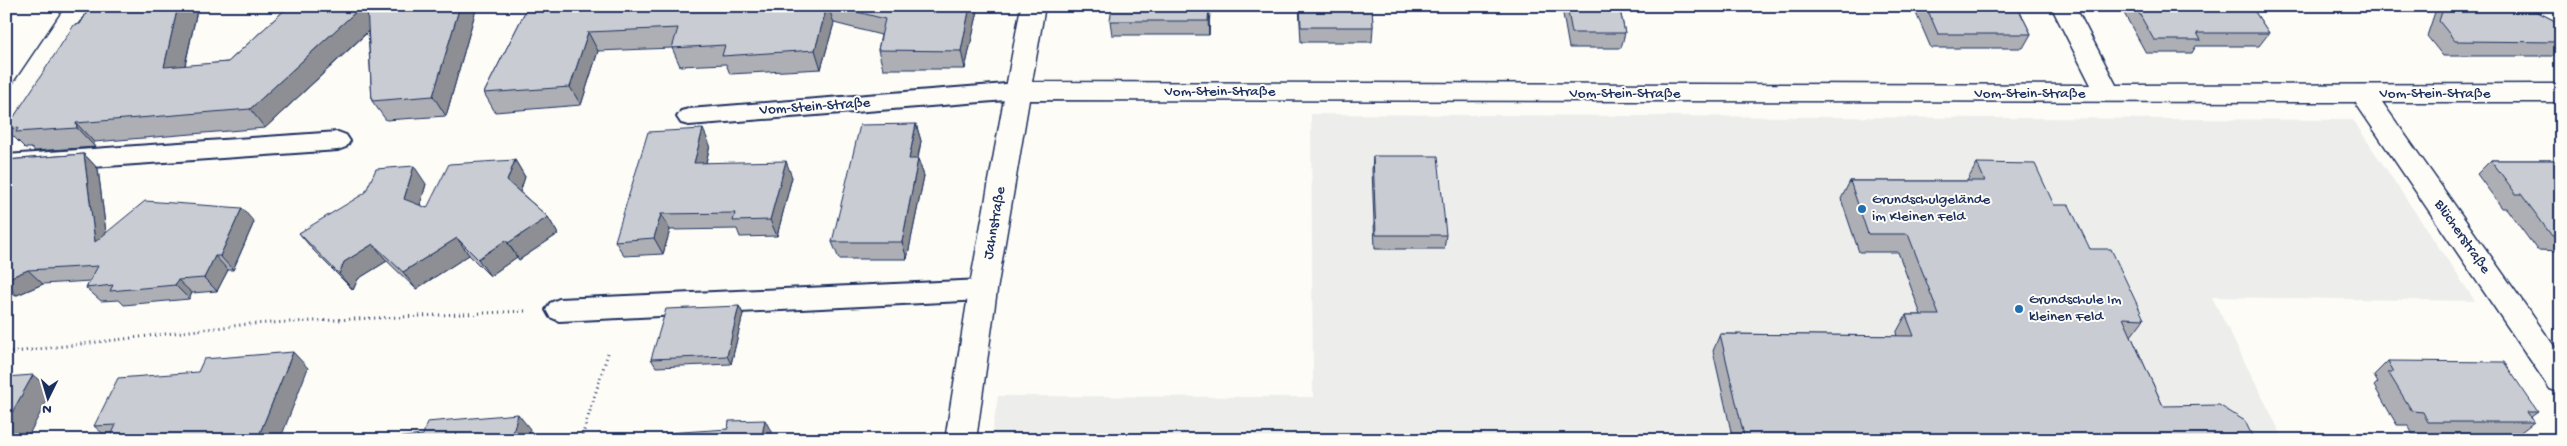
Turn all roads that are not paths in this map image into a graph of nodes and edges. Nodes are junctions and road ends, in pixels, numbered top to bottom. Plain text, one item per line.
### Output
1 (78, 6) edge
2 (1033, 6) edge
3 (2063, 6) edge
4 (1019, 91) junction
5 (2561, 93) edge
6 (2108, 94) junction
7 (2363, 94) junction
8 (6, 116) edge
9 (690, 117) dead end
10 (338, 141) dead end
11 (6, 164) edge
12 (983, 290) junction
13 (559, 310) road end
14 (2561, 380) edge
15 (960, 440) edge

1 - 8 street
2 - 4 street, Jahnstraße
3 - 6 street
4 - 6 street, Vom-Stein-Straße
4 - 9 lane, Vom-Stein-Straße
4 - 12 street, Jahnstraße
5 - 7 street, Vom-Stein-Straße
6 - 7 street, Vom-Stein-Straße
7 - 14 street, Blücherstraße
10 - 11 lane
12 - 13 lane
12 - 15 street, Jahnstraße

